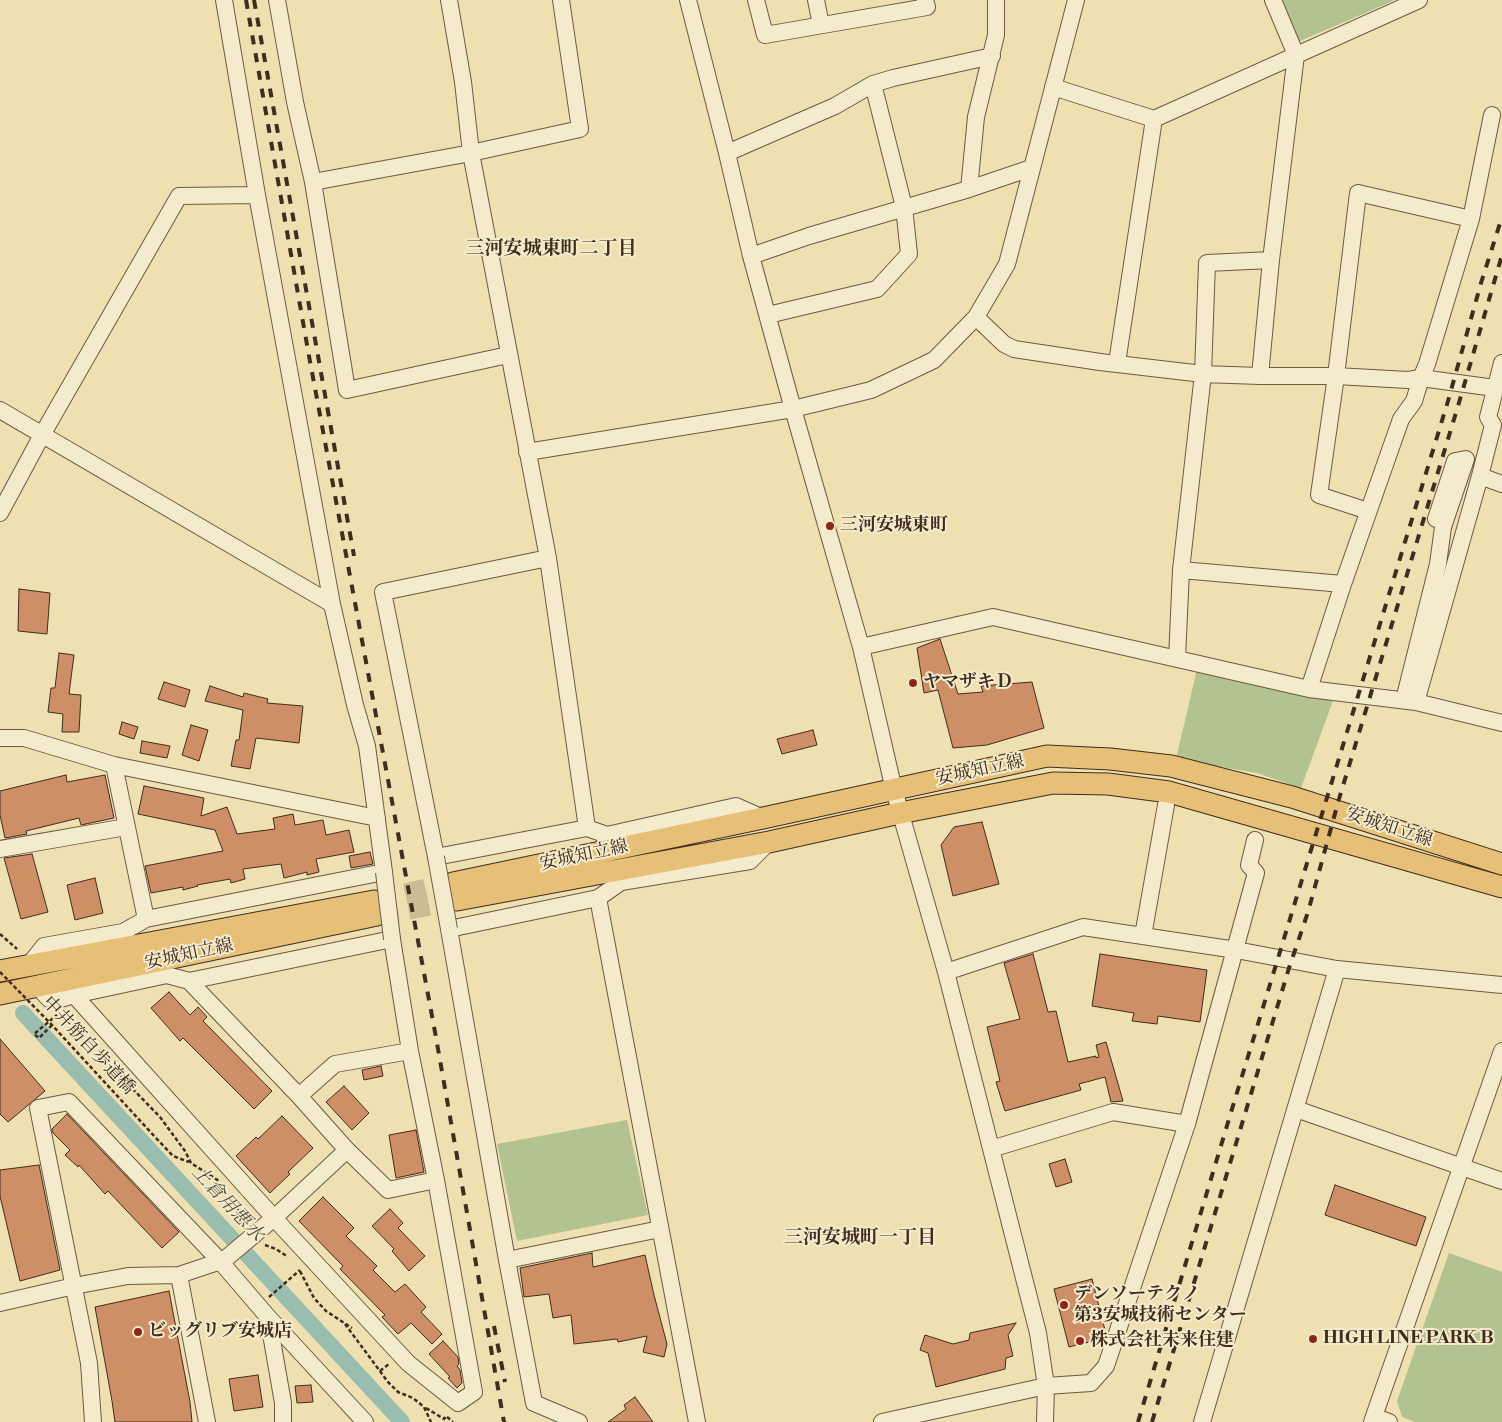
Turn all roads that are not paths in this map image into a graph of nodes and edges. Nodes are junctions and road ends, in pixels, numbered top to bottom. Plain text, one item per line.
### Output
1 (224, 0) edge
2 (277, 0) edge
3 (449, 0) edge
4 (561, 0) edge
5 (688, 0) edge
6 (756, 0) edge
7 (816, 0) edge
8 (925, 0) edge
9 (996, 0) edge
10 (1076, 0) edge
11 (1274, 0) edge
12 (1419, 0) edge
13 (1395, 5) edge
14 (821, 25) junction
15 (1296, 55) junction
16 (992, 56) junction
17 (873, 84) junction
18 (1053, 87) junction
19 (1492, 115) dead end
20 (1154, 118) junction
21 (471, 153) junction
22 (727, 153) junction
23 (1031, 168) junction
24 (313, 182) junction
25 (969, 189) junction
26 (257, 195) junction
27 (904, 208) junction
28 (1471, 219) junction
29 (751, 256) junction
30 (1271, 260) junction
31 (768, 315) junction
32 (976, 318) junction
33 (508, 355) junction
34 (1117, 363) junction
35 (1502, 363) edge
36 (1203, 374) junction
37 (1260, 376) junction
38 (1336, 376) junction
39 (1421, 378) junction
40 (1495, 388) junction
41 (792, 409) junction
42 (0, 410) edge
43 (1498, 425) edge
44 (42, 435) junction
45 (527, 452) junction
46 (1480, 476) junction
47 (1502, 484) edge
48 (1368, 511) junction
49 (0, 513) edge
50 (1436, 519) dead end
51 (548, 558) junction
52 (1181, 570) junction
53 (1342, 584) junction
54 (332, 604) junction
55 (861, 647) junction
56 (1177, 659) junction
57 (1309, 689) junction
58 (1410, 701) junction
59 (1502, 723) edge
60 (0, 738) edge
61 (114, 765) junction
62 (894, 790) junction
63 (1166, 805) dead end
64 (900, 813) junction
65 (377, 818) junction
66 (763, 818) junction
67 (126, 827) junction
68 (587, 828) junction
69 (1255, 840) dead end
70 (768, 842) junction
71 (0, 849) edge
72 (436, 857) junction
73 (1502, 864) edge
74 (384, 872) junction
75 (1502, 887) edge
76 (598, 898) junction
77 (146, 919) junction
78 (450, 929) junction
79 (1142, 936) junction
80 (392, 938) junction
81 (1236, 950) junction
82 (25, 958) junction
83 (1337, 969) junction
84 (0, 971) edge
85 (946, 972) junction
86 (189, 981) junction
87 (1502, 986) edge
88 (38, 987) junction
89 (0, 994) edge
90 (74, 995) junction
91 (410, 1051) junction
92 (1502, 1051) edge
93 (299, 1096) junction
94 (1296, 1109) junction
95 (1187, 1124) junction
96 (991, 1149) junction
97 (347, 1150) junction
98 (1462, 1167) junction
99 (436, 1180) junction
100 (1502, 1181) edge
101 (274, 1218) junction
102 (660, 1229) junction
103 (222, 1260) junction
104 (507, 1260) junction
105 (179, 1275) junction
106 (74, 1286) junction
107 (0, 1303) edge
108 (266, 1309) junction
109 (1046, 1386) junction
110 (1379, 1420) edge
111 (364, 1421) edge
112 (93, 1422) edge
113 (207, 1422) edge
114 (283, 1422) edge
115 (579, 1422) edge
116 (697, 1422) edge
117 (882, 1422) edge
118 (1045, 1422) edge
119 (1202, 1422) edge

1 - 26 street
2 - 24 street
3 - 21 street
4 - 21 street
5 - 22 street
6 - 14 street
7 - 14 street
8 - 14 street
9 - 16 street
10 - 18 street
11 - 15 street
12 - 13 street
13 - 15 street
15 - 20 street
15 - 30 street
16 - 17 street
16 - 25 street
17 - 22 street
17 - 27 street
18 - 20 street
18 - 23 street
19 - 28 street
20 - 34 street
21 - 24 street
21 - 33 street
22 - 29 street
23 - 25 street
23 - 32 street
24 - 33 street
25 - 27 street
26 - 44 street
26 - 54 street
27 - 29 street
27 - 31 street
28 - 38 street
28 - 39 street
29 - 31 street
30 - 36 street
30 - 37 street
31 - 41 street
32 - 34 street
32 - 41 street
33 - 45 street
34 - 36 street
35 - 40 street
36 - 37 street
36 - 52 street
37 - 38 street
38 - 39 street
38 - 48 street
39 - 40 street
39 - 48 street
40 - 43 street
41 - 45 street
41 - 55 street
42 - 44 street
43 - 46 street
44 - 49 street
44 - 54 street
45 - 51 street
46 - 47 street
46 - 58 street
48 - 53 street
50 - 58 street
51 - 68 street
51 - 72 street
52 - 53 street
52 - 56 street
53 - 57 street
54 - 65 street
55 - 56 street
55 - 62 street
56 - 57 street
57 - 58 street
58 - 59 street
60 - 61 street
61 - 65 street
61 - 67 street
62 - 64 street
62 - 66 main road, 安城知立線
62 - 73 main road, 安城知立線
63 - 79 street
64 - 70 main road, 安城知立線
64 - 75 main road, 安城知立線
64 - 85 street
65 - 74 street
66 - 68 street
66 - 70 main road, 安城知立線
67 - 71 street
67 - 77 street
68 - 72 street
69 - 81 street
70 - 76 street
72 - 78 street, bridge
74 - 77 street
74 - 80 street, bridge
76 - 78 street
76 - 102 street
77 - 82 street
78 - 104 street
79 - 81 street
79 - 85 street
80 - 86 street
80 - 91 street
81 - 83 street
81 - 95 street
82 - 84 main road, 安城知立線
82 - 88 main road, 安城知立線
83 - 87 street
83 - 94 street
85 - 96 street
86 - 90 street
86 - 93 street
88 - 89 main road, 安城知立線
88 - 90 street
90 - 101 street
91 - 93 street
91 - 99 street
92 - 98 street
93 - 97 street
94 - 98 street
94 - 119 street
95 - 96 street
95 - 109 street
96 - 109 street
97 - 99 street
97 - 101 street
98 - 100 street
98 - 110 street
99 - 101 street
101 - 103 street
102 - 104 street
102 - 116 street
103 - 105 street
103 - 106 street
103 - 108 street
104 - 115 street
105 - 106 street
105 - 113 street
106 - 107 street
106 - 112 street
108 - 111 street
108 - 114 street
109 - 117 street
109 - 118 street

